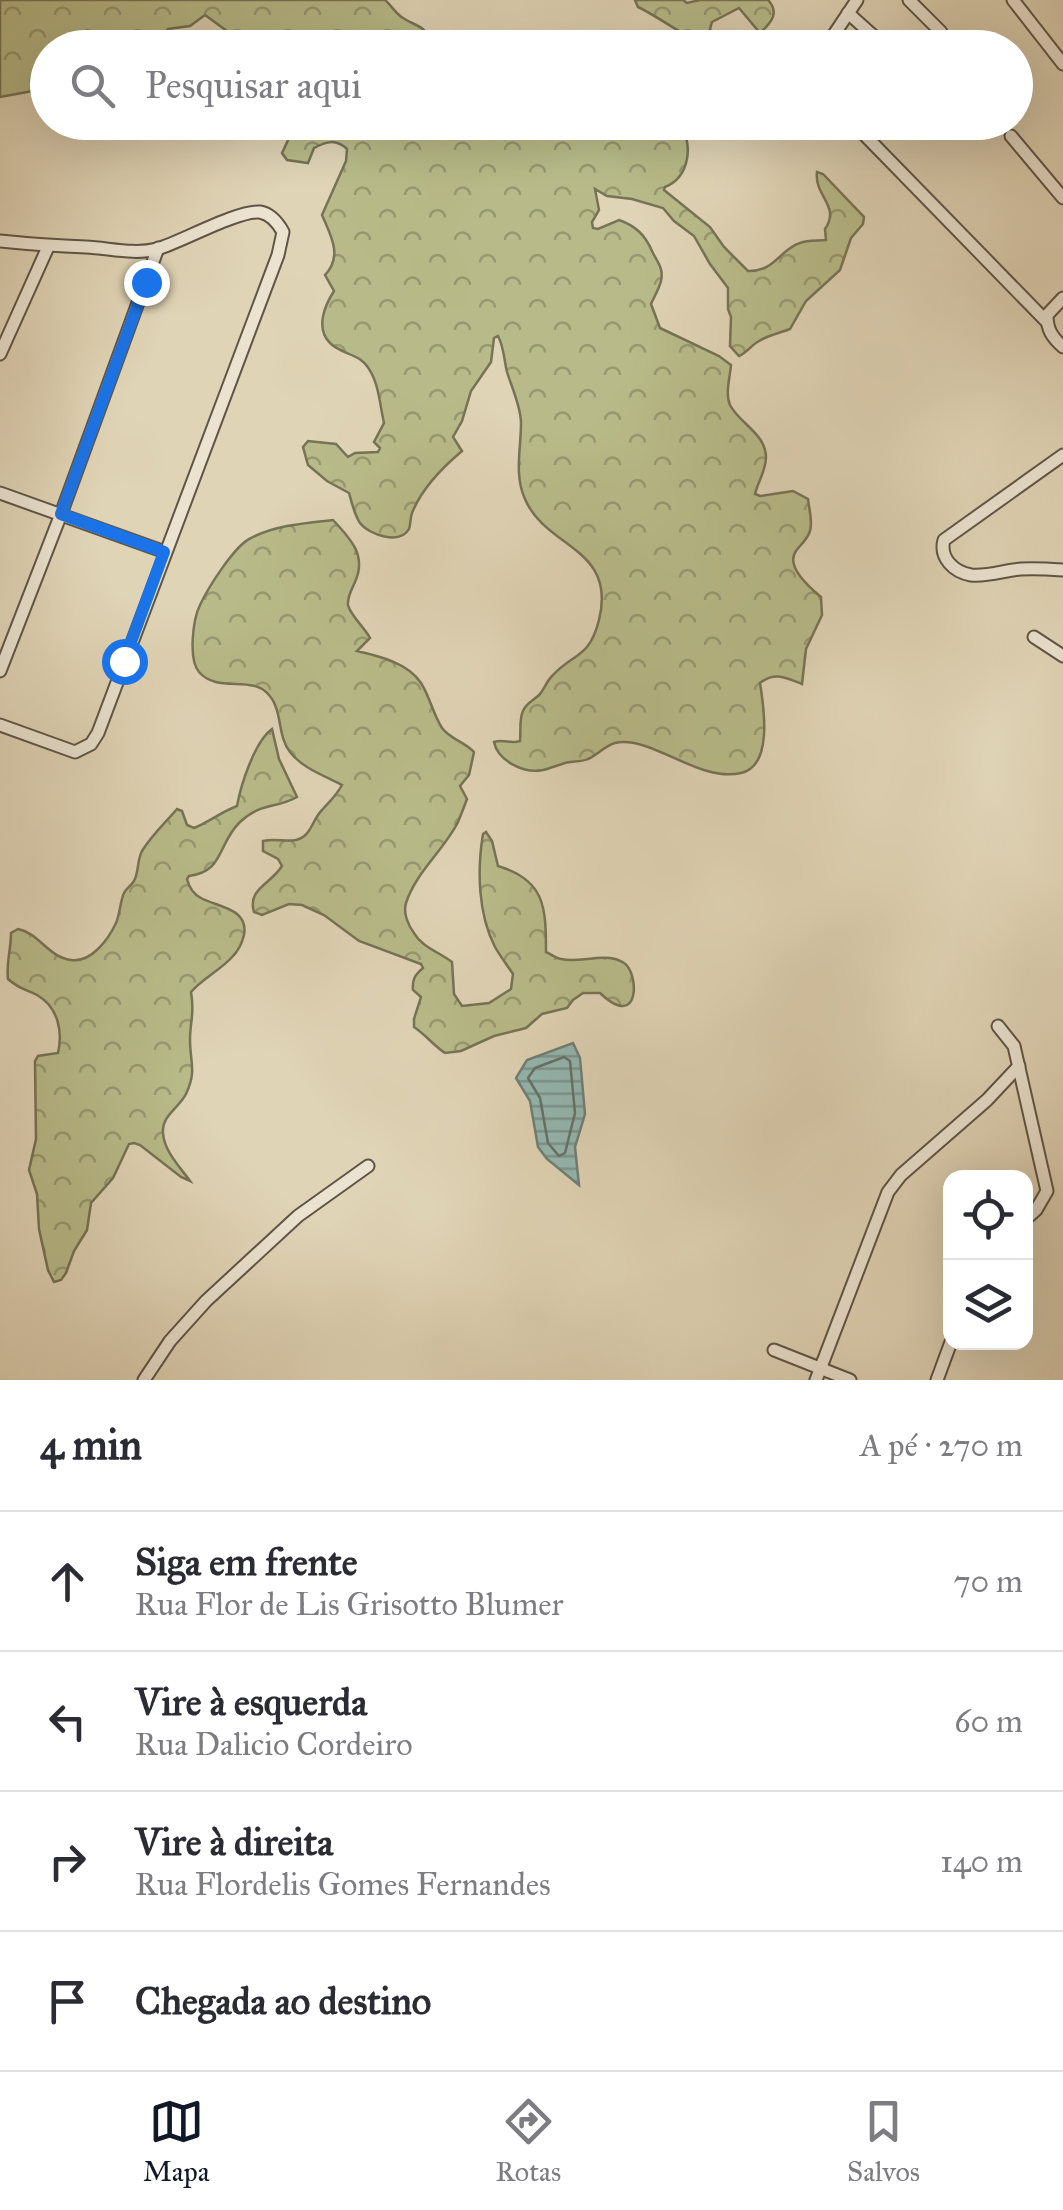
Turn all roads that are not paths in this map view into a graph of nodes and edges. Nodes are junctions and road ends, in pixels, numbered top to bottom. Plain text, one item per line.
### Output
1 (857, 0) edge
2 (909, 0) edge
3 (1013, 0) edge
4 (848, 13) junction
5 (837, 30) edge
6 (867, 30) edge
7 (939, 30) edge
8 (1063, 64) edge
9 (870, 140) edge
10 (1014, 140) edge
11 (1063, 198) edge
12 (0, 240) edge
13 (48, 247) junction
14 (158, 248) junction
15 (1063, 298) edge
16 (1047, 322) junction
17 (1063, 347) edge
18 (0, 354) edge
19 (1063, 455) edge
20 (0, 494) edge
21 (61, 514) junction
22 (164, 552) junction
23 (1063, 570) edge
24 (1034, 637) dead end
25 (1063, 656) edge
26 (0, 670) edge
27 (0, 725) edge
28 (998, 1026) dead end
29 (1018, 1066) junction
30 (368, 1166) dead end
31 (1033, 1213) edge
32 (774, 1350) dead end
33 (948, 1350) edge
34 (818, 1375) edge
35 (144, 1380) edge
36 (850, 1380) edge
37 (937, 1380) edge

1 - 4 street
2 - 7 street
3 - 8 street
4 - 5 street
4 - 6 street
9 - 16 street
10 - 11 street
12 - 13 street
13 - 14 street
13 - 18 street
14 - 21 street
14 - 22 street
15 - 16 street
16 - 17 street
19 - 23 street
20 - 21 street
21 - 22 street
21 - 26 street
22 - 27 street
24 - 25 street
28 - 29 street
29 - 31 street
29 - 34 street
30 - 35 street
32 - 34 street
33 - 37 street
34 - 36 street

